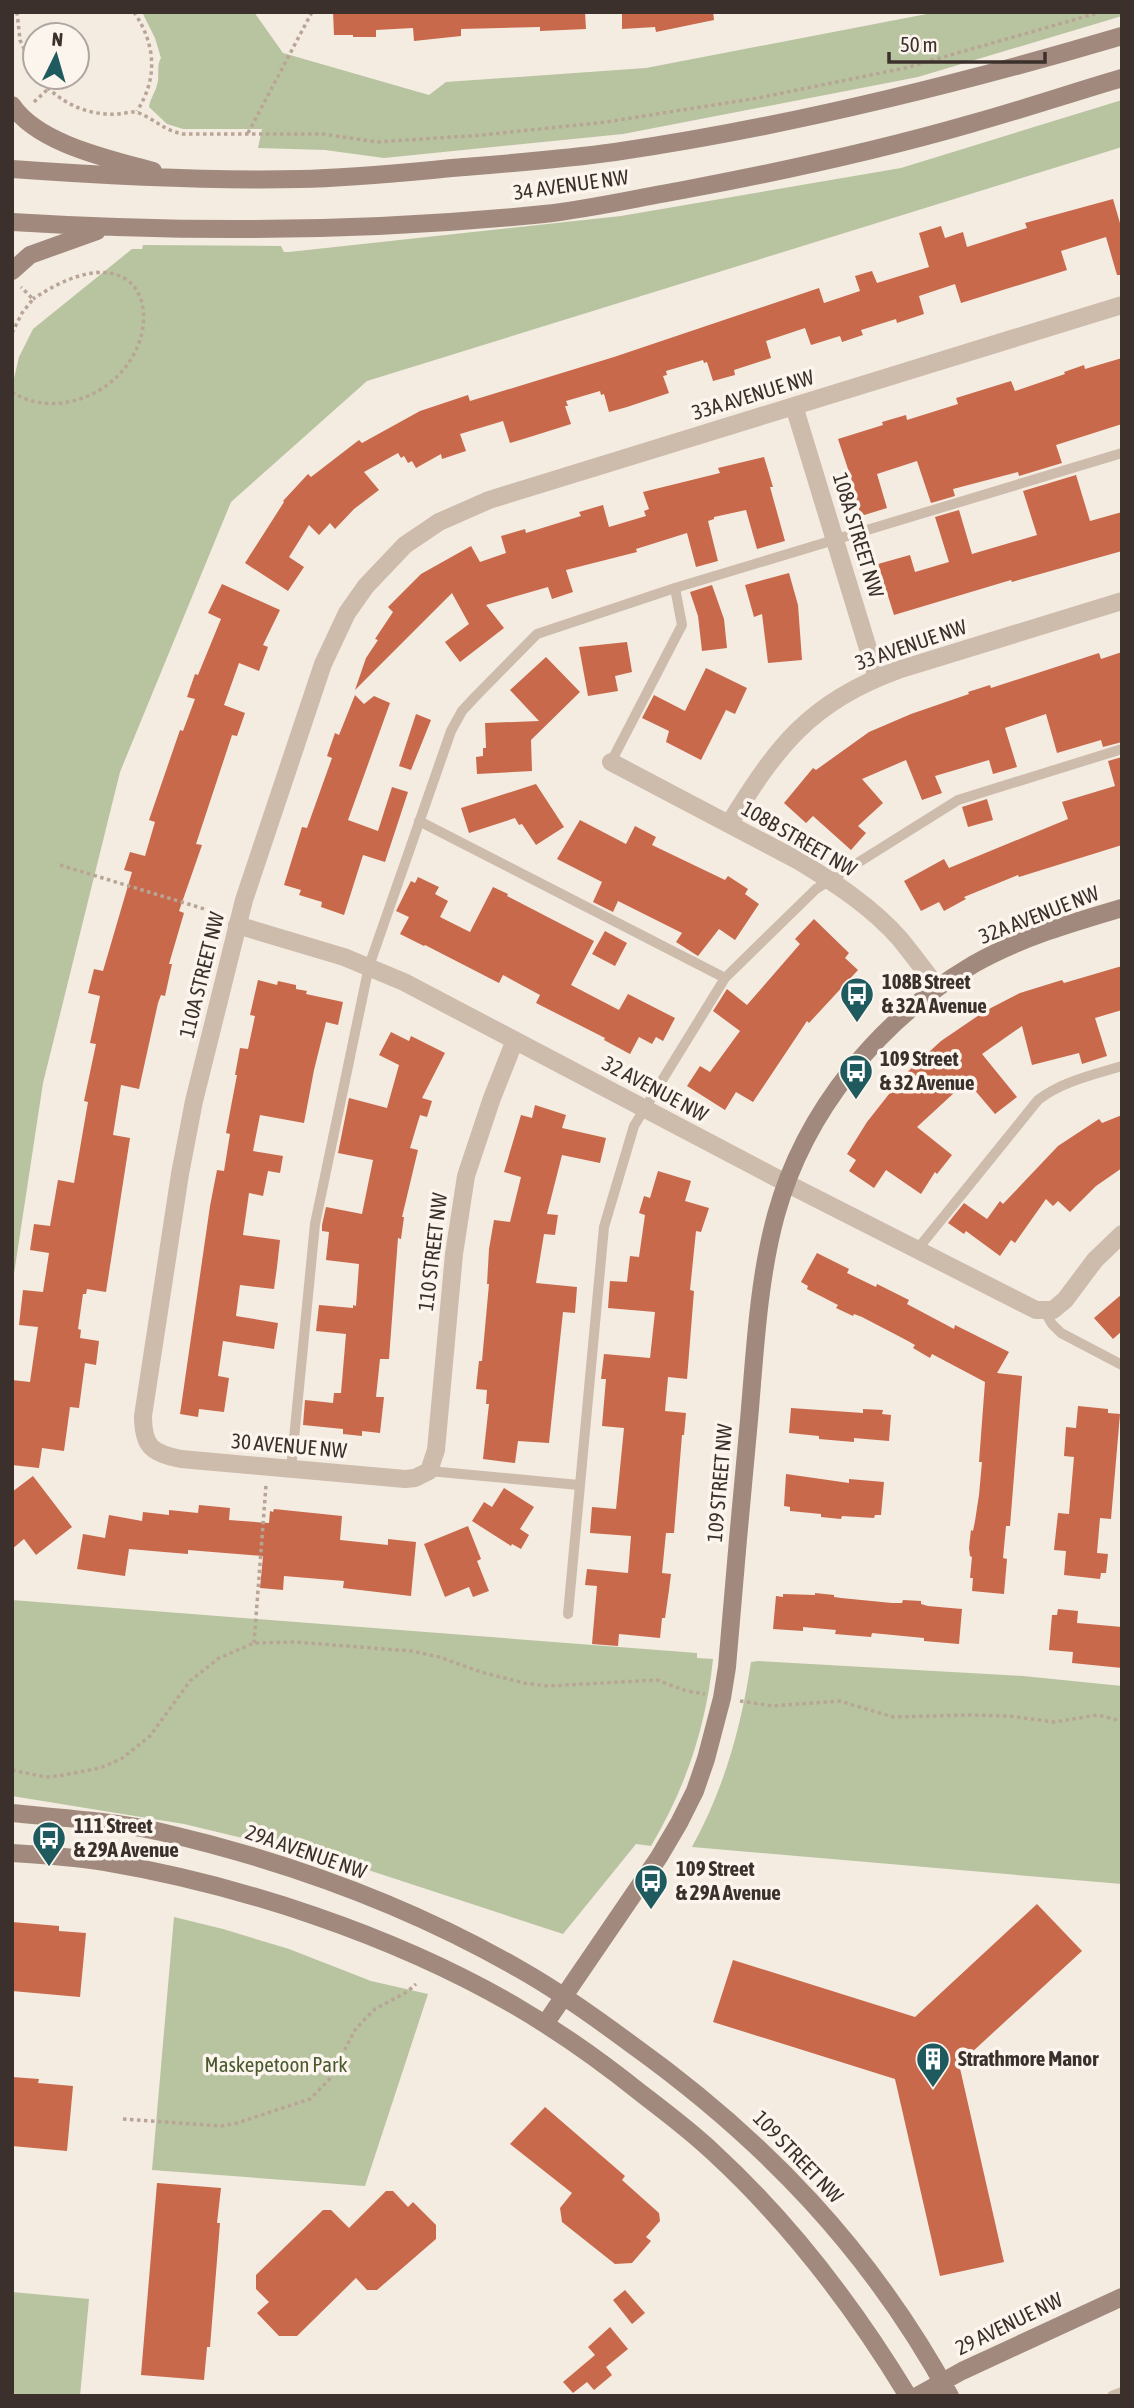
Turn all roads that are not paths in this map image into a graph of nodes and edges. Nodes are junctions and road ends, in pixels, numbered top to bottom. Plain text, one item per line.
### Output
1 (1122, 36) edge
2 (1122, 78) edge
3 (12, 105) edge
4 (12, 170) edge
5 (179, 179) junction
6 (12, 222) edge
7 (105, 228) junction
8 (14, 276) edge
9 (1122, 305) edge
10 (794, 406) junction
11 (1122, 453) edge
12 (836, 541) junction
13 (405, 545) joint
14 (675, 588) junction
15 (1122, 601) edge
16 (877, 678) junction
17 (1122, 748) edge
18 (611, 762) joint
19 (419, 821) junction
20 (729, 824) junction
21 (829, 879) junction
22 (1122, 908) edge
23 (237, 925) junction
24 (369, 967) junction
25 (725, 978) junction
26 (937, 988) junction
27 (515, 1040) junction
28 (1122, 1066) edge
29 (644, 1109) junction
30 (786, 1183) junction
31 (1122, 1234) edge
32 (916, 1251) junction
33 (1045, 1312) junction
34 (1122, 1365) edge
35 (151, 1449) joint
36 (291, 1469) junction
37 (426, 1473) junction
38 (579, 1485) junction
39 (568, 1614) dead end
40 (12, 1813) edge
41 (12, 1853) edge
42 (564, 1997) junction
43 (545, 2024) junction
44 (1122, 2297) edge
45 (946, 2389) edge
46 (1122, 2392) edge
47 (908, 2396) edge
48 (917, 2396) edge
49 (1112, 2396) edge

1 - 5 street, 34 AVENUE NW
2 - 7 street, 34 AVENUE NW
3 - 5 street
4 - 5 street, 34 AVENUE NW
6 - 7 street, 34 AVENUE NW
7 - 8 street
9 - 10 street, 33A AVENUE NW
10 - 12 street, 108A STREET NW
10 - 13 street, 33A AVENUE NW
11 - 12 lane
12 - 14 lane
12 - 16 street, 108A STREET NW
13 - 23 street, 110A STREET NW
14 - 18 lane
14 - 19 lane
15 - 16 street, 33 AVENUE NW
16 - 20 street, 33 AVENUE NW
17 - 21 lane
18 - 20 street, 108B STREET NW
19 - 24 lane
19 - 25 lane
20 - 21 street, 108B STREET NW
21 - 25 lane
21 - 26 street, 108B STREET NW
22 - 26 street, 32A AVENUE NW
23 - 24 street, 32 AVENUE NW
23 - 35 street, 110A STREET NW
24 - 27 street, 32 AVENUE NW
24 - 36 lane
25 - 29 lane
26 - 30 street, 109 STREET NW
27 - 29 street, 32 AVENUE NW
27 - 37 street, 110 STREET NW
28 - 32 lane
29 - 30 street, 32 AVENUE NW
29 - 38 lane
30 - 32 street, 32 AVENUE NW
30 - 42 street, 109 STREET NW
31 - 33 street
32 - 33 street, 32 AVENUE NW
33 - 34 lane
35 - 36 street, 30 AVENUE NW
36 - 37 street, 30 AVENUE NW
37 - 38 lane
38 - 39 lane
40 - 42 street, 29A AVENUE NW
41 - 43 street
42 - 43 street, 109 STREET NW
42 - 45 street, 109 STREET NW
43 - 47 street
44 - 45 street, 29 AVENUE NW
45 - 48 street, 29 AVENUE NW
46 - 49 lane

